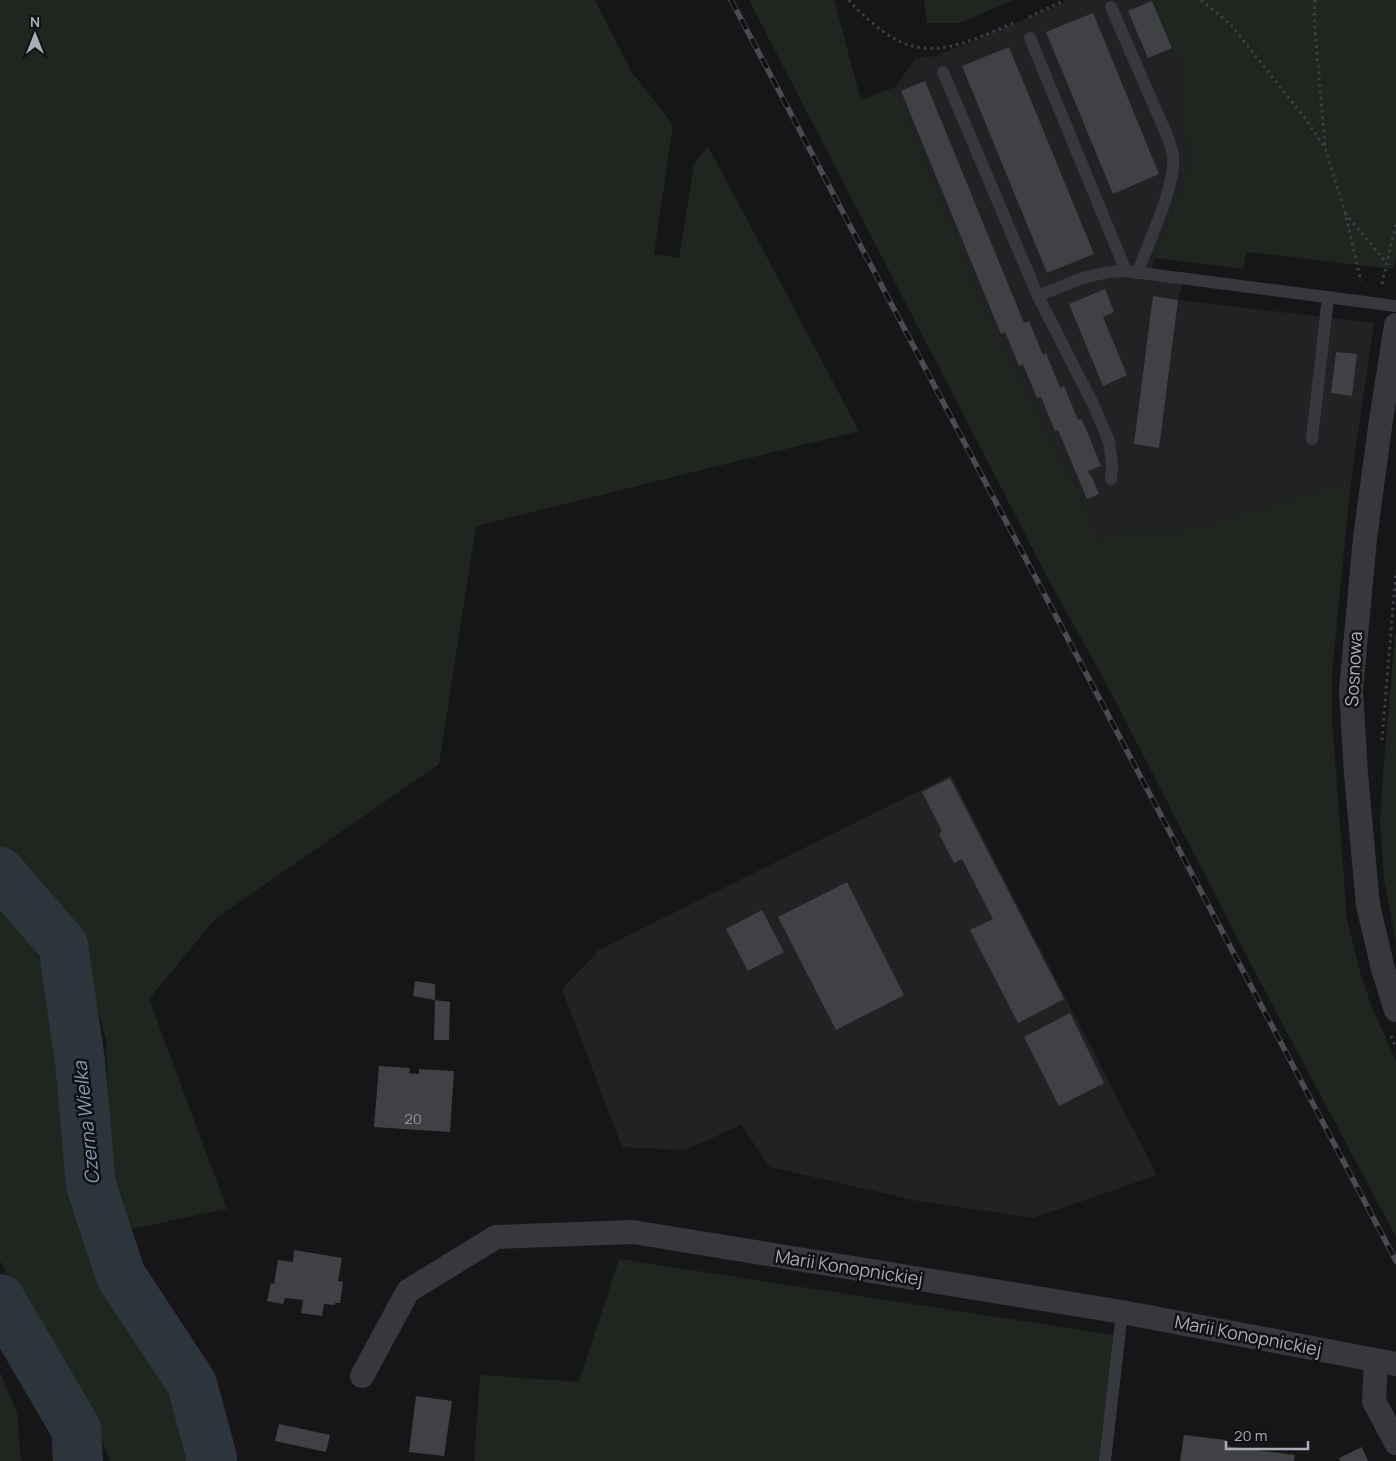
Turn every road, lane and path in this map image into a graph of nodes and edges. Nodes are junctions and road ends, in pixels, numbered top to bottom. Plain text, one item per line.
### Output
1 (849, 0) edge
2 (1065, 0) edge
3 (1201, 0) edge
4 (1315, 0) edge
5 (1111, 7) dead end
6 (1026, 18) dead end
7 (1018, 21) dead end
8 (1030, 38) dead end
9 (943, 72) dead end
10 (1325, 148) junction
11 (1345, 212) junction
12 (1386, 263) dead end
13 (1132, 272) junction
14 (1038, 296) junction
15 (1328, 297) junction
16 (1366, 302) junction
17 (1396, 306) edge
18 (1396, 325) edge
19 (1312, 439) dead end
20 (1111, 479) dead end
21 (1396, 571) edge
22 (1391, 631) junction
23 (1396, 631) edge
24 (1381, 748) dead end
25 (1396, 1010) edge
26 (1122, 1312) junction
27 (1386, 1363) edge
28 (362, 1376) dead end
29 (1396, 1443) edge
30 (1105, 1461) edge

1 - 7 path
2 - 6 path
3 - 10 path
4 - 10 path
5 - 13 lane
8 - 13 lane
9 - 14 lane
10 - 11 path
11 - 12 path
11 - 16 path
13 - 14 lane
13 - 15 lane
14 - 20 lane
15 - 16 lane
15 - 19 lane
16 - 17 lane
18 - 25 street, Sosnowa
21 - 22 path
22 - 23 path
22 - 24 path
26 - 27 street, Marii Konopnickiej
26 - 28 street, Marii Konopnickiej
26 - 30 lane
27 - 29 street

